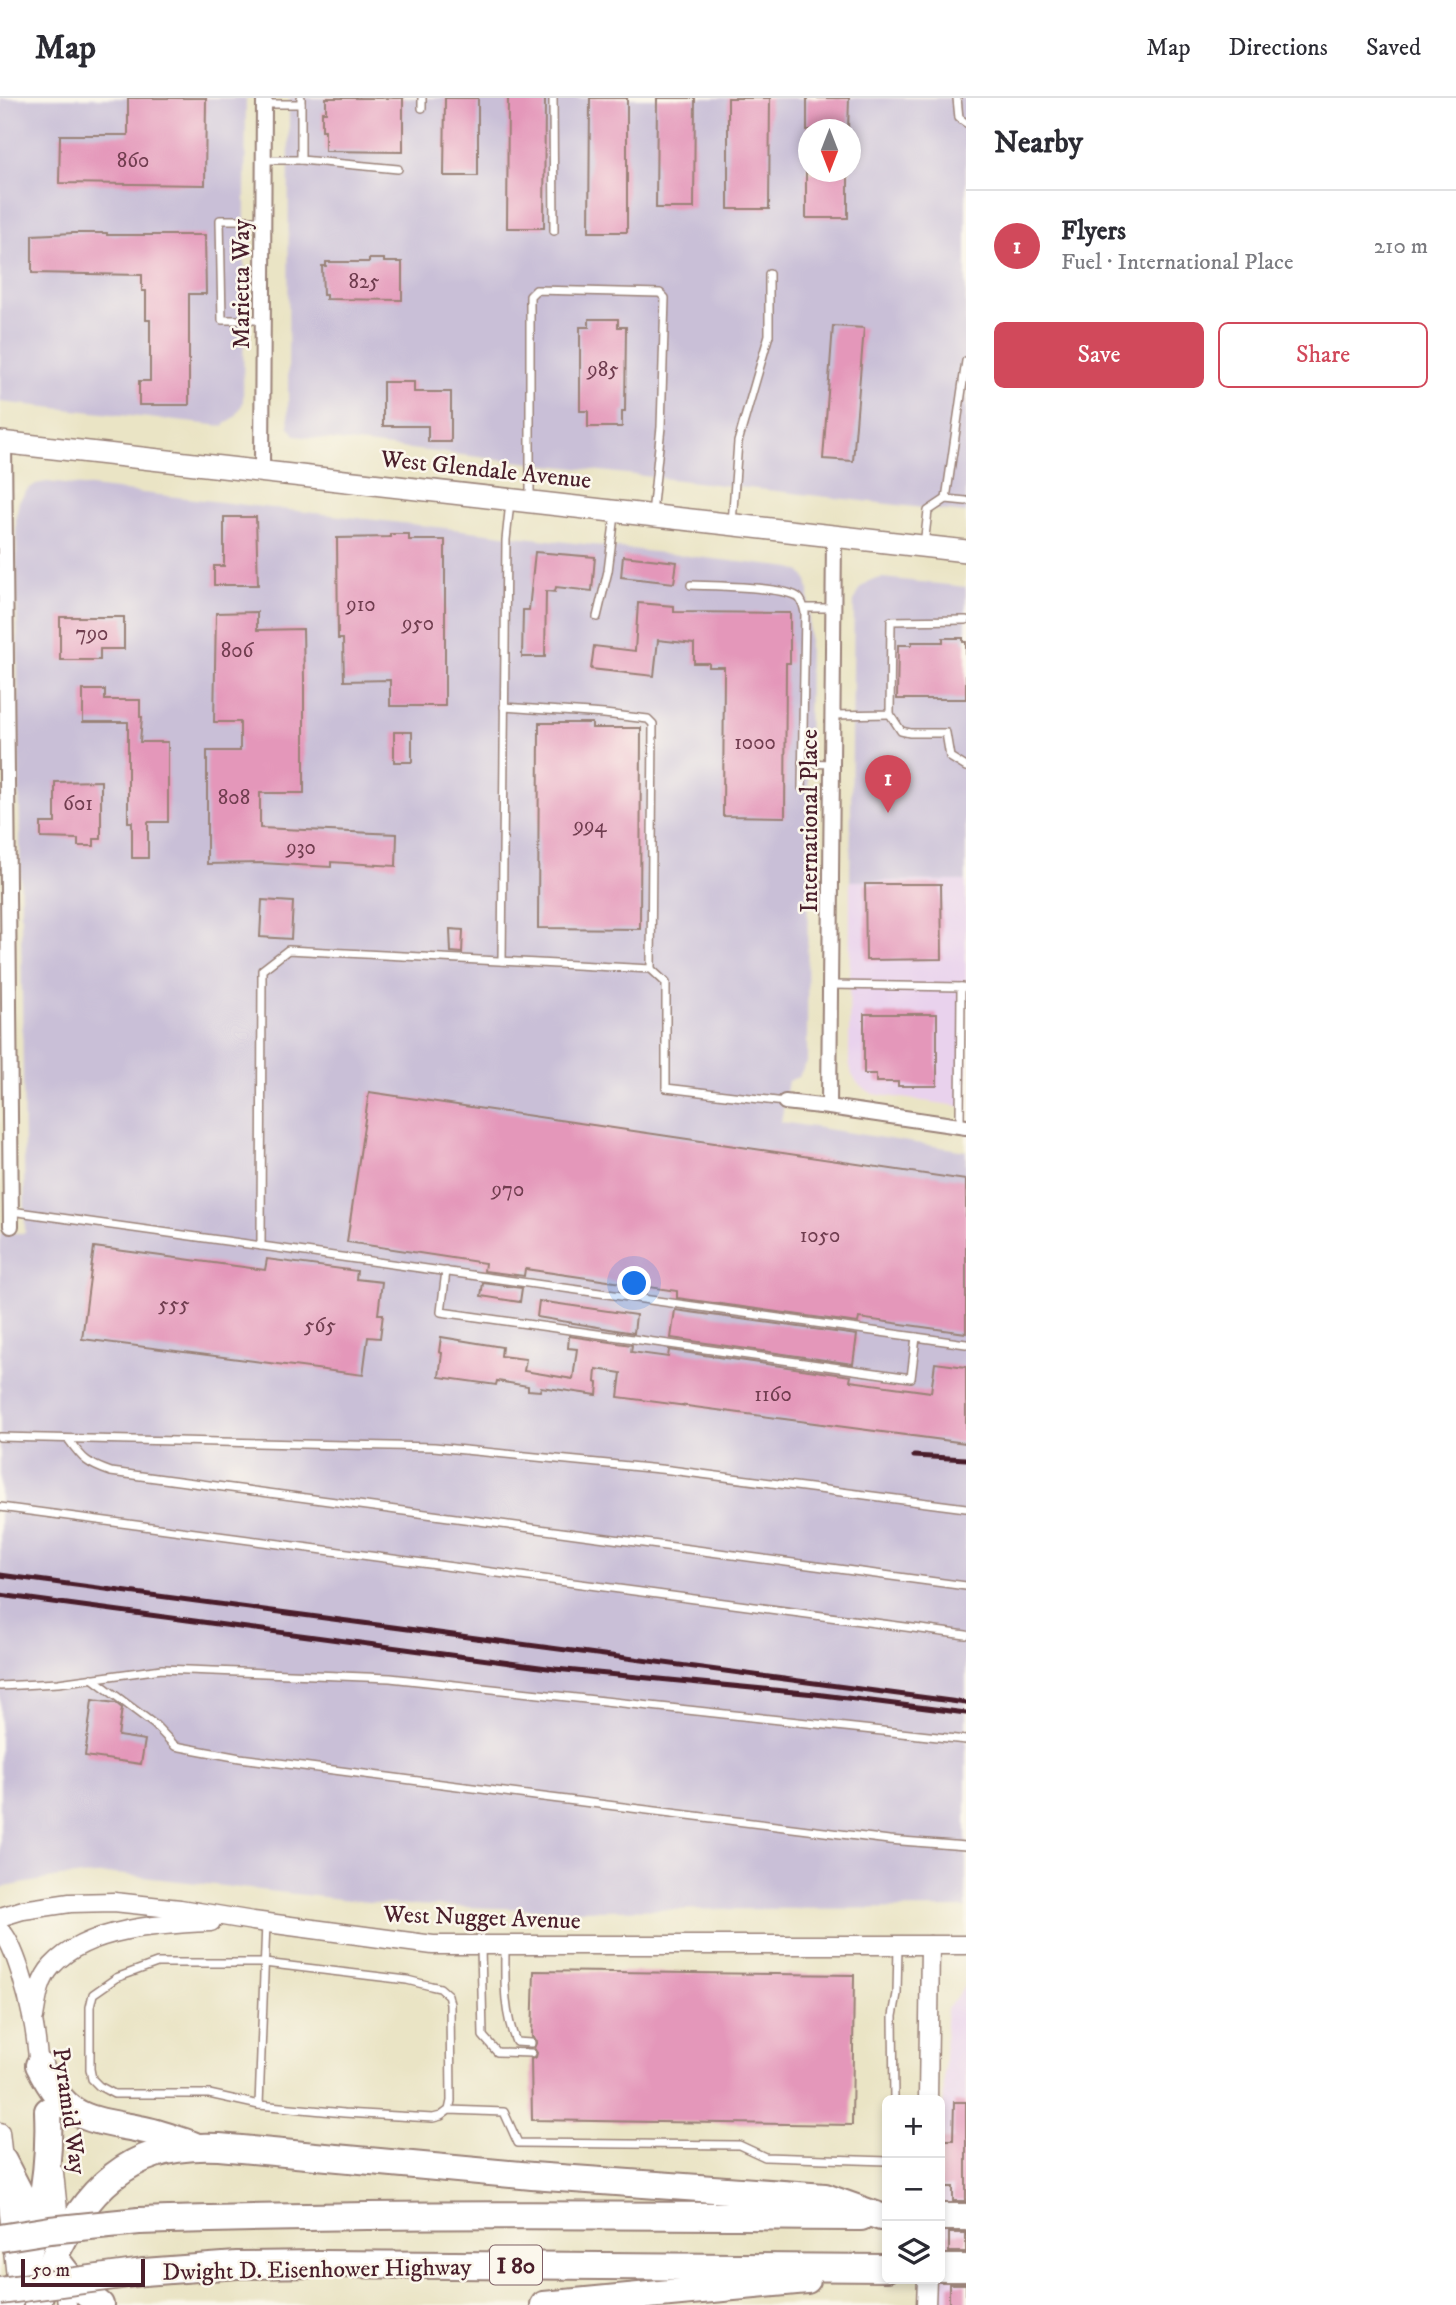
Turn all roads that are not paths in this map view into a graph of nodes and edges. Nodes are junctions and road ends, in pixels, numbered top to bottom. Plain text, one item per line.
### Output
1 (422, 98) edge
2 (553, 98) edge
3 (957, 98) edge
4 (264, 101) edge
5 (301, 101) edge
6 (422, 108) dead end
7 (966, 123) edge
8 (264, 160) junction
9 (301, 160) junction
10 (398, 169) dead end
11 (264, 220) junction
12 (554, 231) dead end
13 (769, 274) dead end
14 (263, 320) junction
15 (966, 361) edge
16 (2, 442) edge
17 (262, 471) junction
18 (520, 499) junction
19 (946, 499) junction
20 (966, 501) edge
21 (615, 510) junction
22 (652, 515) junction
23 (732, 524) junction
24 (834, 536) junction
25 (924, 546) junction
26 (966, 551) edge
27 (691, 585) dead end
28 (2, 588) edge
29 (805, 608) junction
30 (833, 608) junction
31 (597, 617) dead end
32 (966, 620) edge
33 (504, 707) junction
34 (890, 714) junction
35 (833, 715) junction
36 (3, 757) edge
37 (802, 763) junction
38 (832, 764) junction
39 (966, 767) edge
40 (802, 788) dead end
41 (4, 953) edge
42 (502, 961) junction
43 (651, 969) junction
44 (831, 985) junction
45 (964, 987) edge
46 (5, 1085) edge
47 (785, 1102) joint
48 (829, 1107) junction
49 (963, 1127) edge
50 (11, 1219) joint
51 (261, 1246) junction
52 (446, 1271) junction
53 (916, 1336) junction
54 (966, 1344) edge
55 (0, 1437) edge
56 (69, 1440) junction
57 (0, 1507) edge
58 (966, 1508) edge
59 (966, 1586) edge
60 (966, 1635) edge
61 (92, 1678) junction
62 (0, 1686) edge
63 (966, 1740) edge
64 (966, 1846) edge
65 (0, 1917) edge
66 (260, 1922) junction
67 (0, 1930) edge
68 (898, 1945) junction
69 (930, 1945) junction
70 (966, 1945) edge
71 (481, 1946) junction
72 (505, 1946) junction
73 (264, 1963) junction
74 (33, 2021) junction
75 (531, 2043) dead end
76 (531, 2053) dead end
77 (39, 2065) junction
78 (894, 2095) edge
79 (929, 2095) edge
80 (259, 2105) junction
81 (449, 2110) junction
82 (48, 2111) junction
83 (0, 2132) edge
84 (198, 2146) junction
85 (3, 2161) junction
86 (882, 2161) edge
87 (882, 2216) edge
88 (882, 2217) edge
89 (945, 2217) edge
90 (966, 2217) edge
91 (36, 2225) junction
92 (33, 2250) edge
93 (882, 2268) edge
94 (945, 2268) edge
95 (966, 2268) edge
96 (882, 2269) edge
97 (927, 2284) edge
98 (11, 2297) edge
99 (37, 2305) edge
100 (53, 2305) edge
101 (67, 2305) edge
102 (100, 2305) edge
103 (544, 2305) edge
104 (926, 2305) edge

1 - 6 lane
2 - 12 lane
3 - 7 lane
4 - 5 lane
4 - 8 street, Marietta Way
5 - 9 lane
8 - 9 lane
8 - 11 street, Marietta Way
9 - 10 lane
11 - 14 street, Marietta Way
11 - 14 lane
13 - 23 lane
14 - 17 street, Marietta Way
15 - 19 lane
16 - 17 main road, West Glendale Avenue
16 - 28 street
17 - 18 main road, West Glendale Avenue
18 - 21 main road, West Glendale Avenue
18 - 22 lane
18 - 33 lane
19 - 20 lane
19 - 25 lane
21 - 22 main road, West Glendale Avenue
21 - 31 lane
22 - 23 main road, West Glendale Avenue
23 - 24 main road, West Glendale Avenue
24 - 25 main road, West Glendale Avenue
24 - 30 street, International Place
25 - 26 main road, West Glendale Avenue
27 - 29 lane
28 - 36 street
29 - 30 lane
29 - 37 lane
30 - 35 street, International Place
32 - 34 lane
33 - 42 lane
33 - 43 lane
34 - 35 lane
34 - 39 lane
35 - 38 street, International Place
36 - 41 street
37 - 38 lane
37 - 40 lane
38 - 44 street, International Place
41 - 46 street
42 - 43 lane
42 - 51 lane
43 - 47 lane
44 - 45 lane
44 - 48 street, International Place
45 - 49 lane
46 - 50 street
47 - 48 street
48 - 49 street
50 - 51 lane
51 - 52 lane
52 - 53 lane
52 - 53 lane
53 - 54 lane
55 - 56 lane
56 - 58 lane
56 - 59 lane
57 - 60 lane
61 - 62 lane
61 - 63 lane
61 - 64 lane
65 - 66 street, West Nugget Avenue
66 - 71 street, West Nugget Avenue
66 - 73 lane
66 - 74 street
67 - 74 street, Pyramid Way
68 - 69 street, West Nugget Avenue
68 - 72 street, West Nugget Avenue
68 - 78 lane
69 - 70 street, West Nugget Avenue
69 - 79 street
71 - 72 street, West Nugget Avenue
71 - 76 lane
72 - 75 lane
73 - 80 lane
73 - 80 lane
73 - 81 lane
74 - 77 street, Pyramid Way
77 - 82 street, Pyramid Way
77 - 84 highway
80 - 81 lane
81 - 86 lane
82 - 91 highway
82 - 92 street, Pyramid Way
83 - 85 street, Pyramid Way
84 - 87 highway
84 - 92 highway
85 - 91 highway
85 - 92 street, Pyramid Way
88 - 92 highway, I 80, bridge
89 - 90 highway
91 - 92 highway
92 - 98 highway
92 - 99 highway
92 - 100 highway
92 - 101 street, Pyramid Way
92 - 102 highway
93 - 98 highway, Dwight D. Eisenhower Highway / I 80, bridge
94 - 95 highway
96 - 103 highway
97 - 104 street

